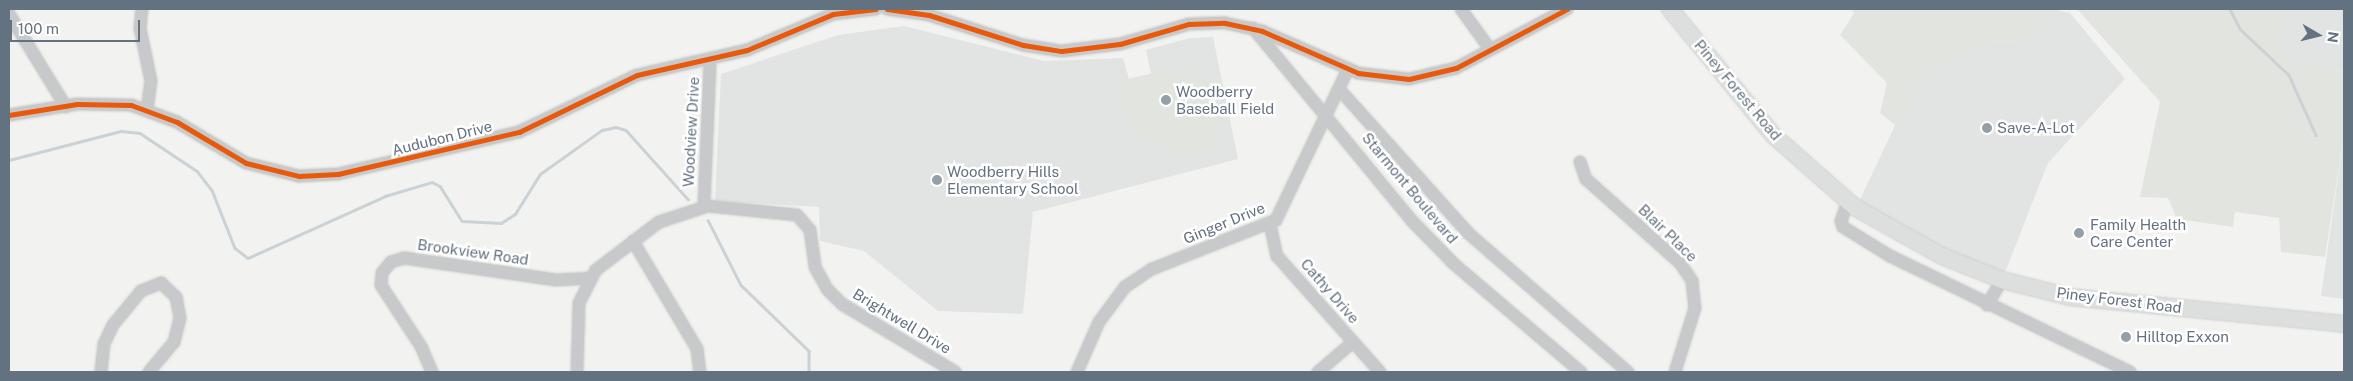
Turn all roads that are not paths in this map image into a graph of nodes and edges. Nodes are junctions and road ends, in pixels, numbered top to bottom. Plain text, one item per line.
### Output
1 (142, 9) edge
2 (876, 9) edge
3 (887, 9) edge
4 (1461, 9) edge
5 (1567, 9) edge
6 (1670, 9) edge
7 (924, 11) edge
8 (833, 12) edge
9 (9, 14) edge
10 (1253, 28) junction
11 (1490, 50) junction
12 (710, 60) junction
13 (1348, 69) junction
14 (1339, 89) junction
15 (66, 107) junction
16 (147, 108) junction
17 (9, 115) edge
18 (1327, 115) junction
19 (1580, 162) dead end
20 (1848, 201) junction
21 (704, 206) junction
22 (1270, 224) junction
23 (633, 241) junction
24 (590, 278) junction
25 (2002, 280) junction
26 (1987, 305) junction
27 (2344, 324) edge
28 (1354, 342) junction
29 (101, 372) edge
30 (149, 372) edge
31 (432, 372) edge
32 (577, 372) edge
33 (700, 372) edge
34 (955, 372) edge
35 (1078, 372) edge
36 (1318, 372) edge
37 (1380, 372) edge
38 (1581, 372) edge
39 (1628, 372) edge
40 (1675, 372) edge
41 (2130, 372) edge

1 - 16 street
2 - 8 street, Audubon Drive
3 - 7 street
4 - 11 street
5 - 11 street
6 - 20 main road, Piney Forest Road
7 - 10 street
8 - 12 street, Audubon Drive
9 - 15 street
10 - 13 street
10 - 18 street, Starmont Boulevard
11 - 13 street
12 - 16 street, Audubon Drive
12 - 21 street, Woodview Drive
13 - 14 street, Ginger Drive
14 - 18 street, Ginger Drive
14 - 39 street, Starmont Boulevard
15 - 16 street, Audubon Drive
15 - 17 street, Audubon Drive
18 - 22 street, Ginger Drive
18 - 38 street, Starmont Boulevard
19 - 40 street, Blair Place
20 - 25 main road, Piney Forest Road
20 - 26 street
21 - 23 street, Brightwell Drive
21 - 34 street, Brightwell Drive
22 - 28 street, Cathy Drive
22 - 35 street, Ginger Drive
23 - 24 street, Brightwell Drive
23 - 33 street
24 - 31 street, Brookview Road
24 - 32 street
25 - 26 street
25 - 27 main road, Piney Forest Road
26 - 41 street
28 - 36 street
28 - 37 street, Cathy Drive
29 - 30 street

